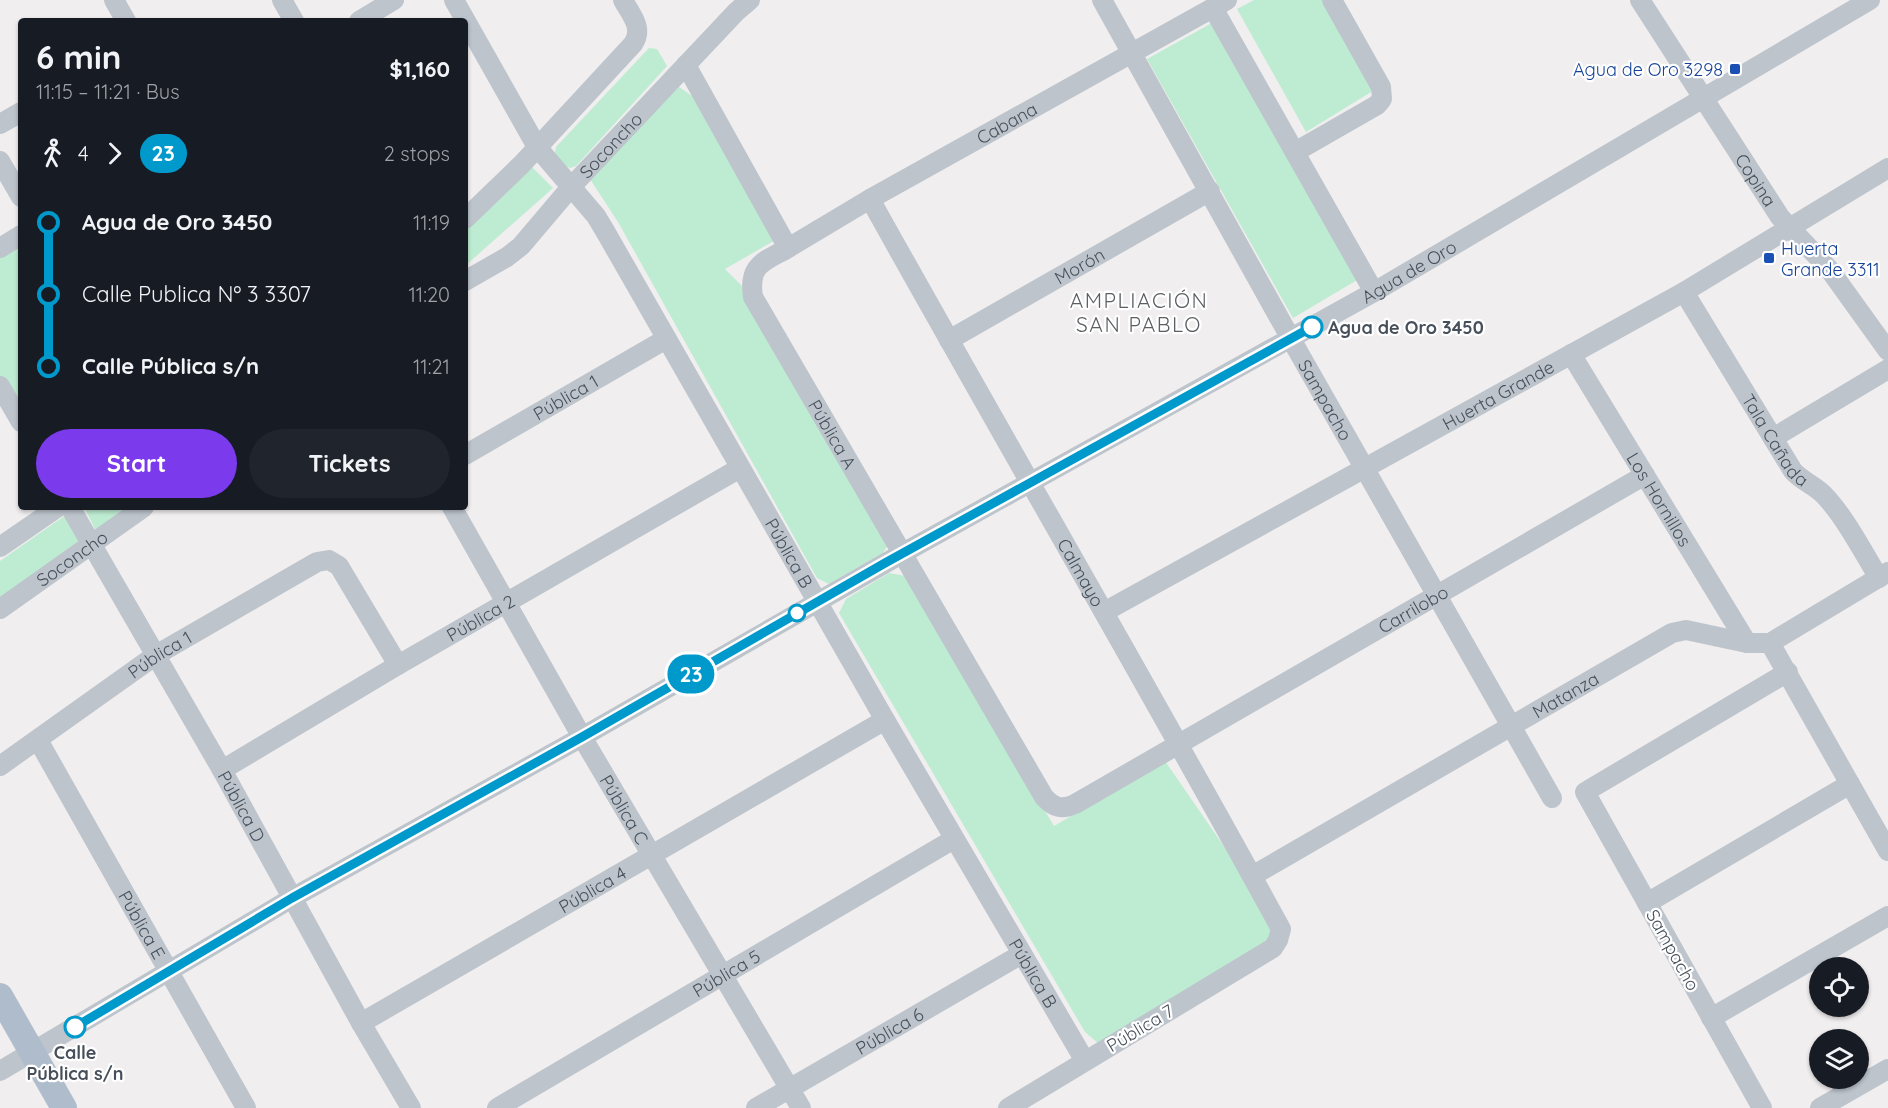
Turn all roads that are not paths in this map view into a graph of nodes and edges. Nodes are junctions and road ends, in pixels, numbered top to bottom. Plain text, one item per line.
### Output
1 (114, 0) edge
2 (282, 0) edge
3 (394, 0) edge
4 (454, 0) edge
5 (623, 0) edge
6 (750, 0) edge
7 (1102, 0) edge
8 (1332, 0) edge
9 (1640, 0) edge
10 (1870, 0) edge
11 (1220, 4) edge
12 (124, 18) edge
13 (292, 18) edge
14 (364, 18) edge
15 (464, 18) edge
16 (468, 25) edge
17 (1132, 52) junction
18 (686, 65) junction
19 (1703, 99) junction
20 (18, 114) edge
21 (0, 124) edge
22 (537, 147) junction
23 (1295, 152) junction
24 (0, 161) edge
25 (1888, 168) edge
26 (571, 186) junction
27 (1210, 191) junction
28 (18, 192) edge
29 (870, 200) junction
30 (468, 216) edge
31 (1789, 228) junction
32 (18, 237) edge
33 (0, 248) edge
34 (788, 248) junction
35 (468, 279) edge
36 (1374, 292) junction
37 (1684, 292) junction
38 (666, 339) junction
39 (1291, 339) junction
40 (949, 340) junction
41 (1888, 351) edge
42 (1571, 354) junction
43 (1888, 369) edge
44 (0, 386) edge
45 (18, 418) edge
46 (1773, 438) junction
47 (468, 453) edge
48 (740, 468) junction
49 (1365, 468) junction
50 (1645, 476) junction
51 (1029, 483) junction
52 (54, 510) edge
53 (71, 510) edge
54 (140, 510) edge
55 (454, 510) edge
56 (91, 545) junction
57 (0, 547) edge
58 (903, 553) junction
59 (1884, 575) edge
60 (1436, 594) junction
61 (817, 602) junction
62 (506, 603) junction
63 (0, 609) edge
64 (1104, 612) junction
65 (1770, 642) junction
66 (1747, 644) junction
67 (156, 655) junction
68 (398, 665) junction
69 (1788, 672) junction
70 (885, 720) junction
71 (1510, 725) junction
72 (582, 737) junction
73 (38, 741) junction
74 (1179, 743) junction
75 (0, 766) edge
76 (222, 770) junction
77 (1850, 784) junction
78 (1552, 798) dead end
79 (954, 839) junction
80 (1888, 851) edge
81 (652, 855) junction
82 (1252, 876) junction
83 (292, 898) junction
84 (1647, 903) junction
85 (1888, 916) edge
86 (1273, 948) joint
87 (1022, 954) junction
88 (169, 971) junction
89 (723, 976) junction
90 (0, 996) edge
91 (1712, 1018) junction
92 (361, 1023) junction
93 (32, 1053) junction
94 (1085, 1061) junction
95 (1888, 1069) edge
96 (0, 1071) edge
97 (790, 1088) junction
98 (64, 1108) edge
99 (246, 1108) edge
100 (411, 1108) edge
101 (497, 1108) edge
102 (756, 1108) edge
103 (801, 1108) edge
104 (1008, 1108) edge
105 (1762, 1108) edge
106 (1821, 1108) edge

1 - 12 street
2 - 13 street
3 - 14 street
4 - 15 street, Pública B
5 - 22 street
6 - 18 street, Soconcho
7 - 17 street, Sampacho
8 - 23 street
9 - 19 street, Copina
10 - 19 street, Agua de Oro
11 - 17 street, Cabana
11 - 23 street
16 - 22 street, Pública B
17 - 27 street, Sampacho
17 - 29 street, Cabana
18 - 26 street, Soconcho
18 - 34 street
19 - 31 street, Copina
19 - 36 street, Agua de Oro
20 - 21 street
22 - 26 street, Pública B
22 - 30 street
23 - 36 street
24 - 28 street
25 - 31 street, Huerta Grande
26 - 35 street, Soconcho
26 - 38 street, Pública B
27 - 39 street, Sampacho
27 - 40 street, Morón
29 - 34 street, Cabana
29 - 40 street, Calmayo
31 - 37 street, Huerta Grande
31 - 41 street, Copina
32 - 33 street
34 - 58 street, Pública A
36 - 39 street, Agua de Oro
37 - 42 street, Huerta Grande
37 - 46 street, Tala Cañada
38 - 47 street, Pública 1
38 - 48 street, Pública B
39 - 49 street, Sampacho
39 - 51 street, Agua de Oro
40 - 51 street, Calmayo
42 - 49 street, Huerta Grande
42 - 50 street, Los Hornillos
43 - 46 street
44 - 45 street
46 - 59 street, Tala Cañada
48 - 61 street, Pública B
48 - 62 street, Pública 2
49 - 60 street, Sampacho
49 - 64 street, Huerta Grande
50 - 60 street, Carrilobo
50 - 66 street, Los Hornillos
51 - 58 street, Agua de Oro
51 - 64 street, Calmayo
52 - 57 street
53 - 56 street, Pública D
54 - 56 street, Soconcho
55 - 62 street, Pública C
56 - 63 street, Soconcho
56 - 67 street, Pública D
58 - 61 street, Agua de Oro
58 - 74 street, Pública A
59 - 65 street, Matanza
60 - 71 street, Sampacho
60 - 74 street, Carrilobo
61 - 70 street, Pública B
61 - 72 street, Agua de Oro
62 - 68 street, Pública 2
62 - 72 street, Pública C
64 - 74 street, Calmayo
65 - 66 street, Matanza
65 - 69 street
66 - 71 street, Matanza
67 - 68 street, Pública 1
67 - 73 street, Pública 1
67 - 76 street, Pública D
68 - 76 street, Pública 2
69 - 77 street
69 - 84 street, Sampacho
70 - 79 street, Pública B
70 - 81 street, Pública 4
71 - 78 street, Sampacho
71 - 82 street, Matanza
72 - 81 street, Pública C
72 - 83 street
73 - 75 street, Pública 1
73 - 88 street, Pública E
74 - 82 street, Calmayo
76 - 83 street, Pública D
77 - 80 street
77 - 84 street
79 - 87 street, Pública B
79 - 89 street, Pública 5
81 - 89 street, Pública C
81 - 92 street, Pública 4
82 - 86 street, Calmayo
83 - 88 street
83 - 92 street, Pública D
84 - 91 street, Sampacho
85 - 91 street
86 - 94 street, Pública 7
87 - 94 street, Pública B
87 - 97 street, Pública 6
88 - 93 street
88 - 99 street, Pública E
89 - 97 street, Pública C
89 - 101 street, Pública 5
90 - 93 main road
91 - 105 street, Sampacho
92 - 100 street, Pública D
93 - 96 street
93 - 98 main road
94 - 104 street, Pública 7
95 - 106 street
97 - 102 street, Pública 6
97 - 103 street, Pública C

